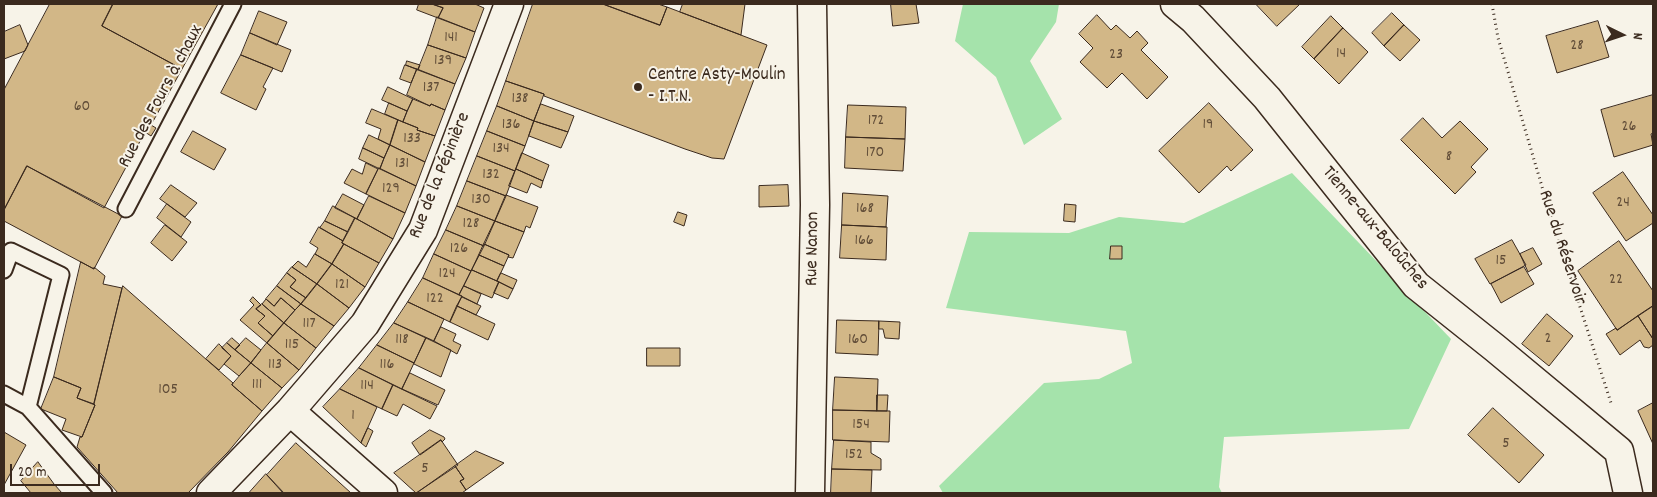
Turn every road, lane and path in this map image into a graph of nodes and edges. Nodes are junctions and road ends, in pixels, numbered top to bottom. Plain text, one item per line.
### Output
1 (233, 4) edge
2 (509, 4) edge
3 (812, 4) edge
4 (1175, 4) edge
5 (1492, 4) edge
6 (126, 209) dead end
7 (4, 270) edge
8 (4, 394) edge
9 (28, 407) junction
10 (1612, 408) dead end
11 (290, 411) junction
12 (104, 493) edge
13 (211, 493) edge
14 (383, 493) edge
15 (810, 493) edge
16 (1628, 493) edge

1 - 6 lane, Rue des Fours à chaux
2 - 11 street, Rue de la Pépinière
3 - 15 street, Rue Nanon
4 - 16 street, Tienne-aux-Baloûches
5 - 10 path, Rue du Réservoir
7 - 9 lane
8 - 9 lane
9 - 12 lane
11 - 13 street, Rue de la Pépinière
11 - 14 street

